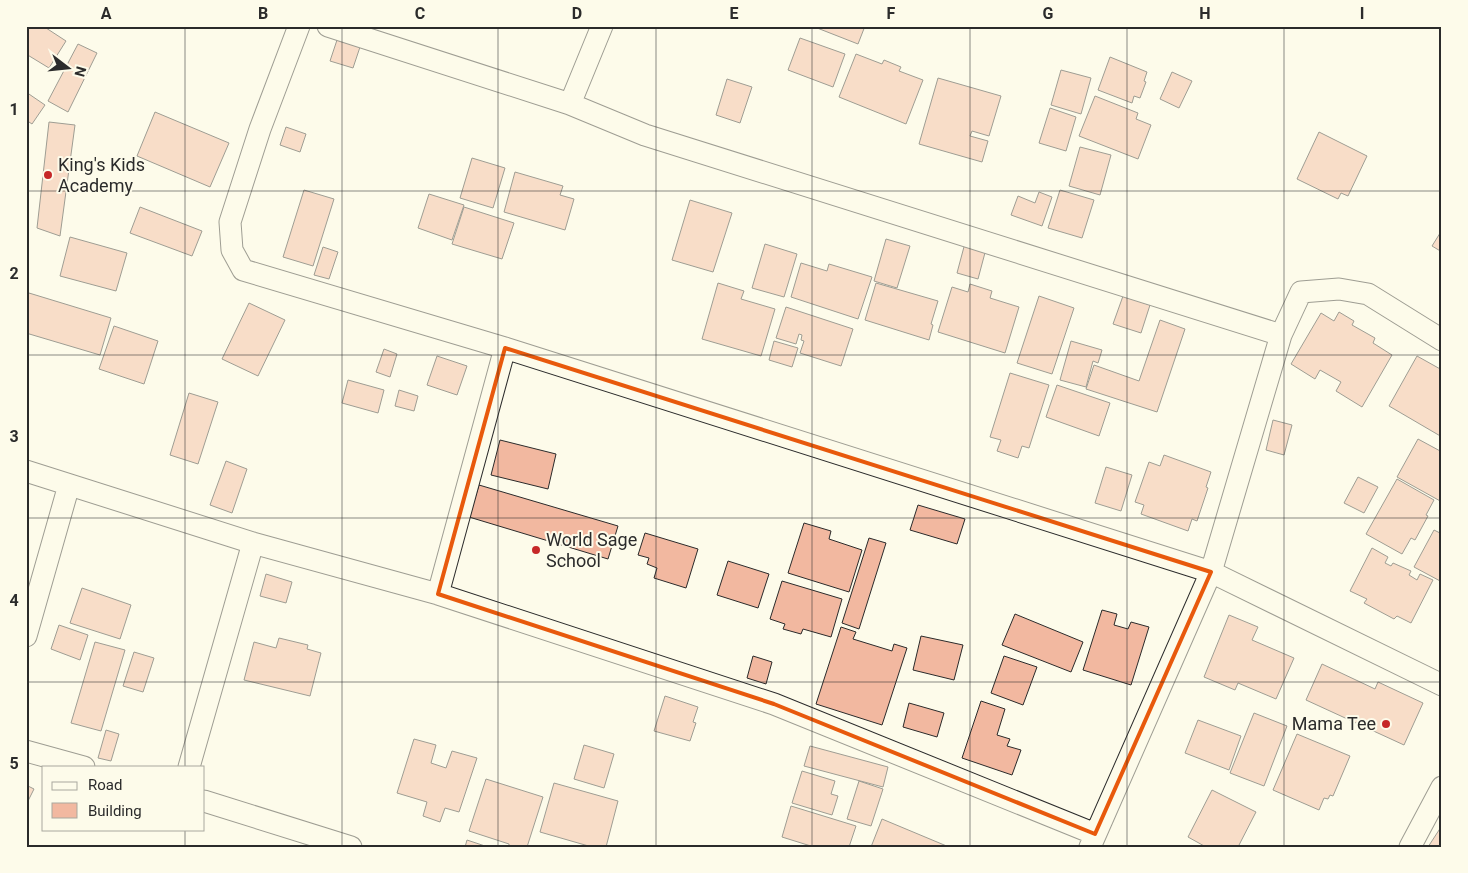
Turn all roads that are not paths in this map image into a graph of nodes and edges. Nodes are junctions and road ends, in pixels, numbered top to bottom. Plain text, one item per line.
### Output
1 (299, 26) edge
2 (328, 26) edge
3 (602, 26) edge
4 (570, 104) junction
5 (1280, 335) junction
6 (1442, 340) edge
7 (505, 348) junction
8 (26, 471) edge
9 (69, 485) junction
10 (253, 543) junction
11 (1211, 572) junction
12 (438, 594) junction
13 (26, 636) edge
14 (1440, 678) edge
15 (26, 750) edge
16 (81, 766) edge
17 (189, 766) edge
18 (1442, 787) edge
19 (205, 801) edge
20 (1092, 840) edge
21 (351, 847) edge
22 (1410, 847) edge

1 - 7 street
2 - 4 street
3 - 4 street
4 - 5 street
5 - 6 street
5 - 11 street
7 - 11 street
7 - 12 street
8 - 9 street
9 - 10 street
9 - 13 street
10 - 12 street
10 - 17 street
11 - 14 street
11 - 20 street
12 - 20 street
15 - 16 street
18 - 22 street
19 - 21 street

